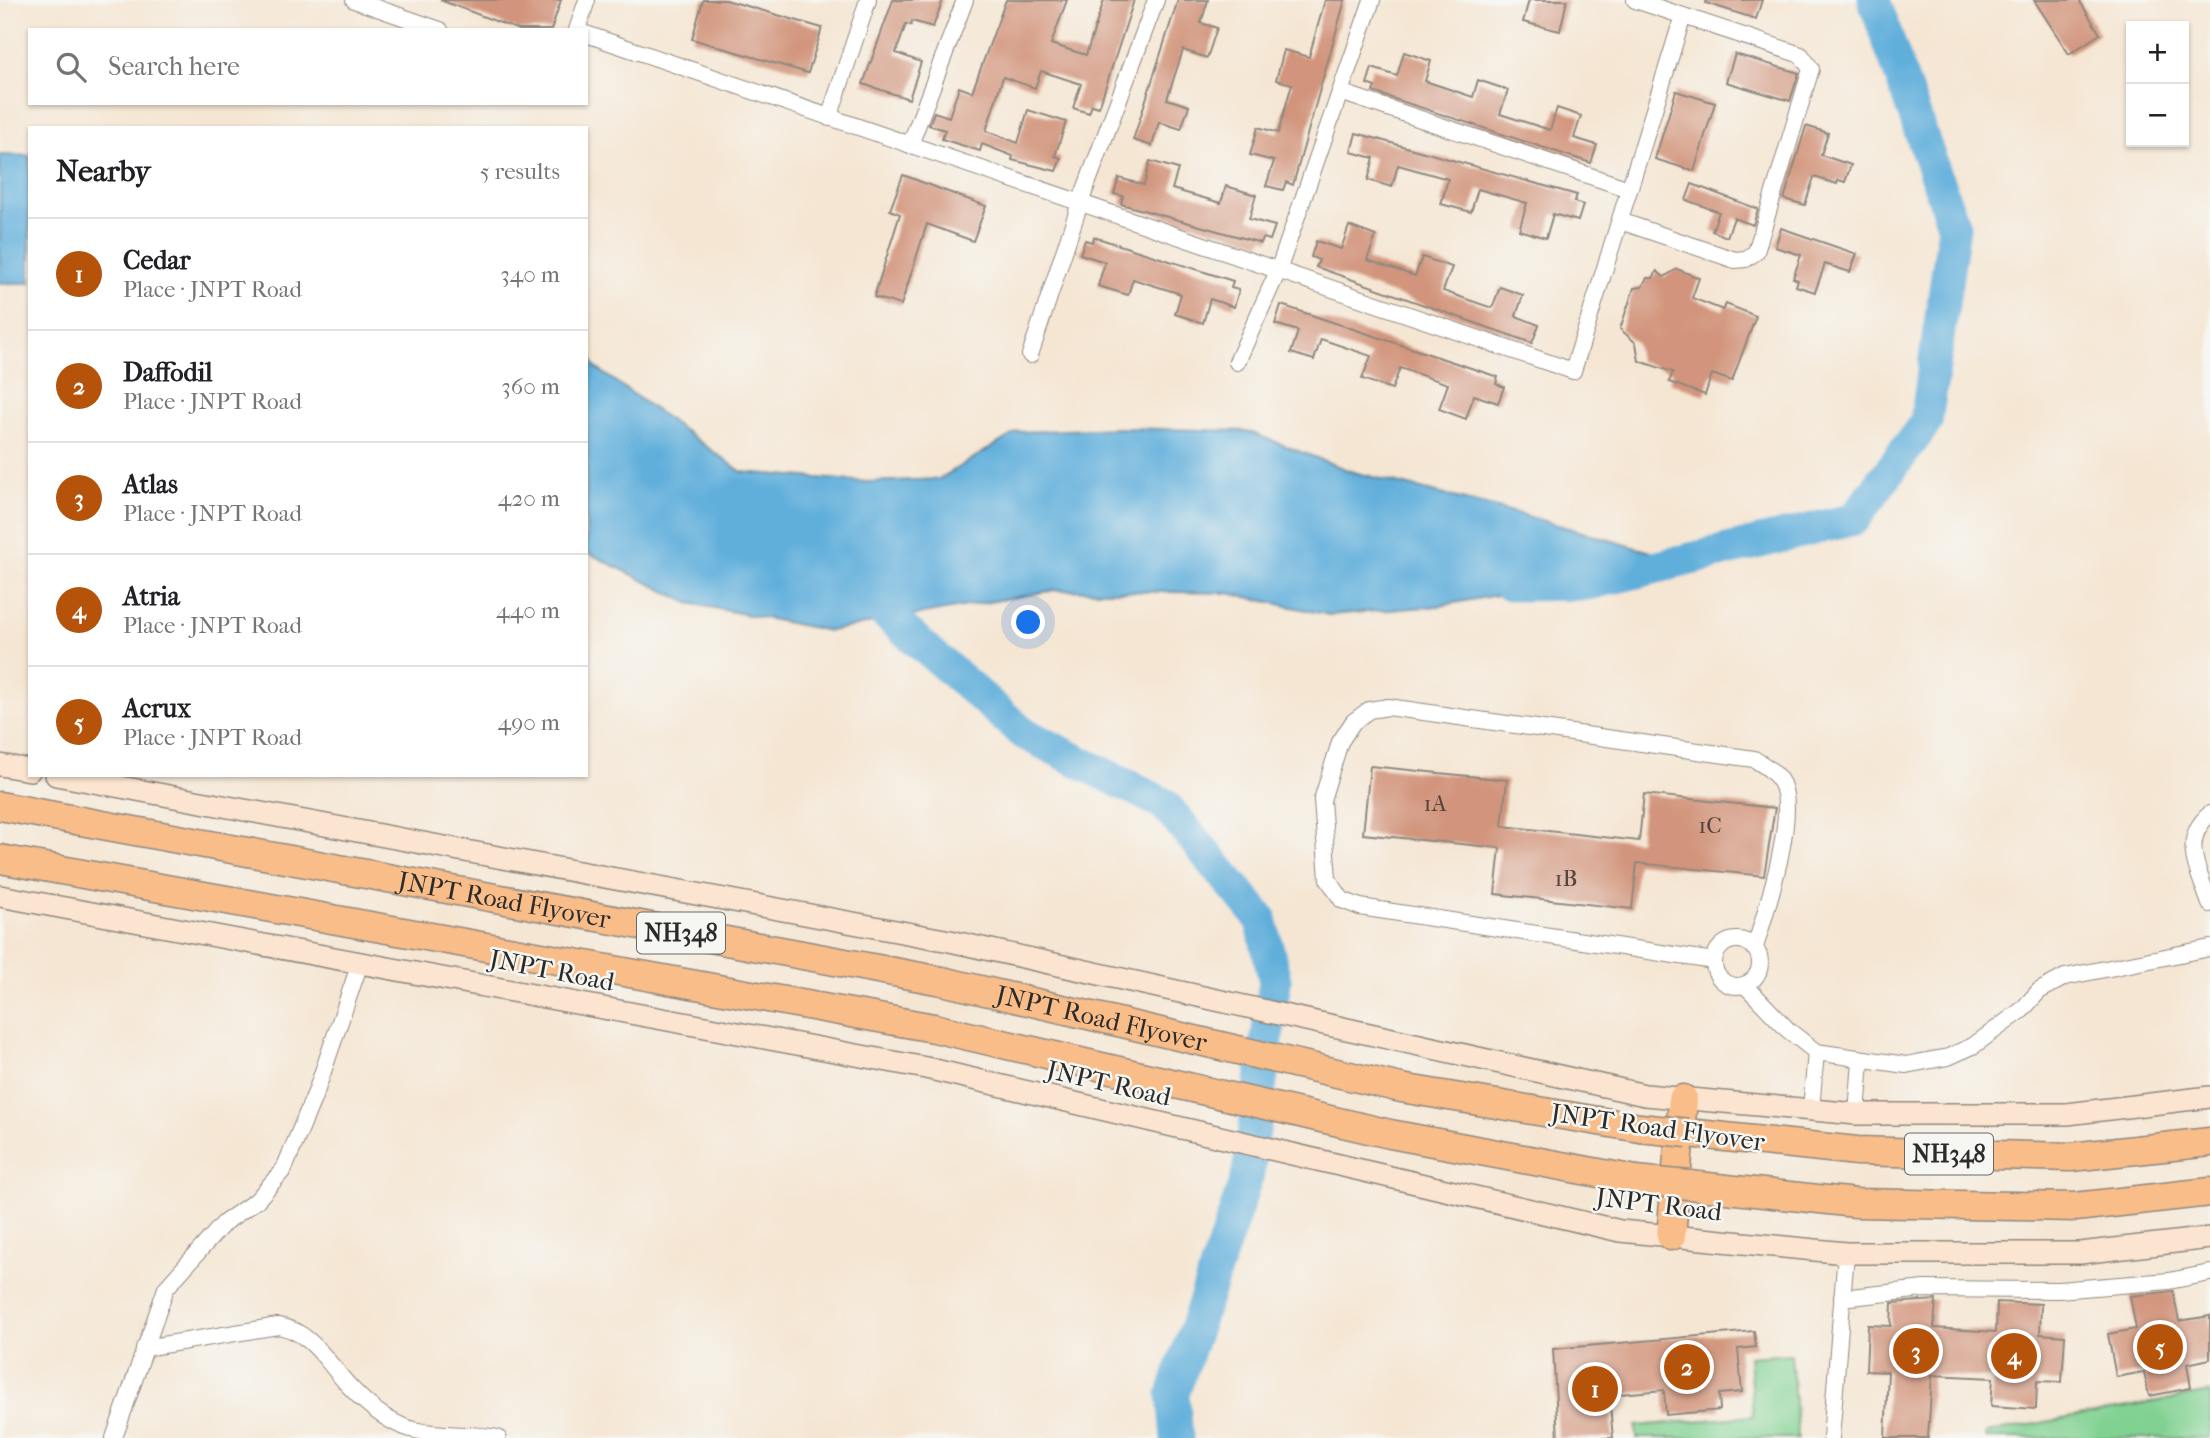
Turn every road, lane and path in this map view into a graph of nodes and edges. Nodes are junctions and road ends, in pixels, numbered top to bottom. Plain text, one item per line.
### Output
1 (354, 0) edge
2 (587, 0) edge
3 (868, 0) edge
4 (965, 0) edge
5 (1156, 0) edge
6 (1372, 0) edge
7 (1635, 0) edge
8 (1683, 16) junction
9 (434, 28) edge
10 (577, 28) edge
11 (588, 35) edge
12 (1340, 92) junction
13 (829, 118) junction
14 (910, 145) junction
15 (1629, 189) junction
16 (1080, 203) junction
17 (1619, 221) junction
18 (1278, 271) junction
19 (1030, 355) dead end
20 (1237, 362) dead end
21 (0, 765) edge
22 (28, 771) edge
23 (66, 777) edge
24 (0, 806) edge
25 (2210, 814) edge
26 (0, 859) edge
27 (0, 896) edge
28 (2210, 904) edge
29 (1755, 947) junction
30 (2210, 948) edge
31 (1714, 961) junction
32 (360, 963) junction
33 (1745, 985) junction
34 (1816, 1052) junction
35 (1861, 1060) junction
36 (2210, 1097) edge
37 (1683, 1098) junction
38 (1811, 1110) junction
39 (1857, 1114) junction
40 (2210, 1142) edge
41 (2210, 1192) edge
42 (1671, 1236) junction
43 (2210, 1238) edge
44 (1846, 1253) junction
45 (2210, 1273) edge
46 (1842, 1298) junction
47 (144, 1348) junction
48 (114, 1438) edge
49 (498, 1438) edge
50 (1831, 1438) edge

1 - 9 street
2 - 10 street
3 - 13 street
4 - 14 street
5 - 16 street
6 - 12 street
7 - 8 street
8 - 15 street
8 - 17 street
11 - 13 street
12 - 15 street
12 - 18 street
13 - 14 street
14 - 16 street
15 - 17 street
16 - 18 street
16 - 19 street
17 - 18 street
18 - 20 street
21 - 22 street
23 - 37 street
24 - 40 highway, JNPT Road Flyover / NH348, bridge
25 - 28 street
26 - 41 highway, JNPT Road Flyover / NH348, bridge
27 - 32 street, JNPT Road
29 - 31 street
29 - 31 street
29 - 33 street
30 - 35 street
31 - 33 street
32 - 42 street, JNPT Road
32 - 47 street
33 - 34 street
34 - 35 street
34 - 38 street
35 - 39 street
36 - 39 street
37 - 38 street
37 - 42 highway
38 - 39 street
42 - 44 street, JNPT Road
43 - 44 street, JNPT Road
44 - 46 street
45 - 46 street
46 - 50 street
47 - 48 street
47 - 49 street

